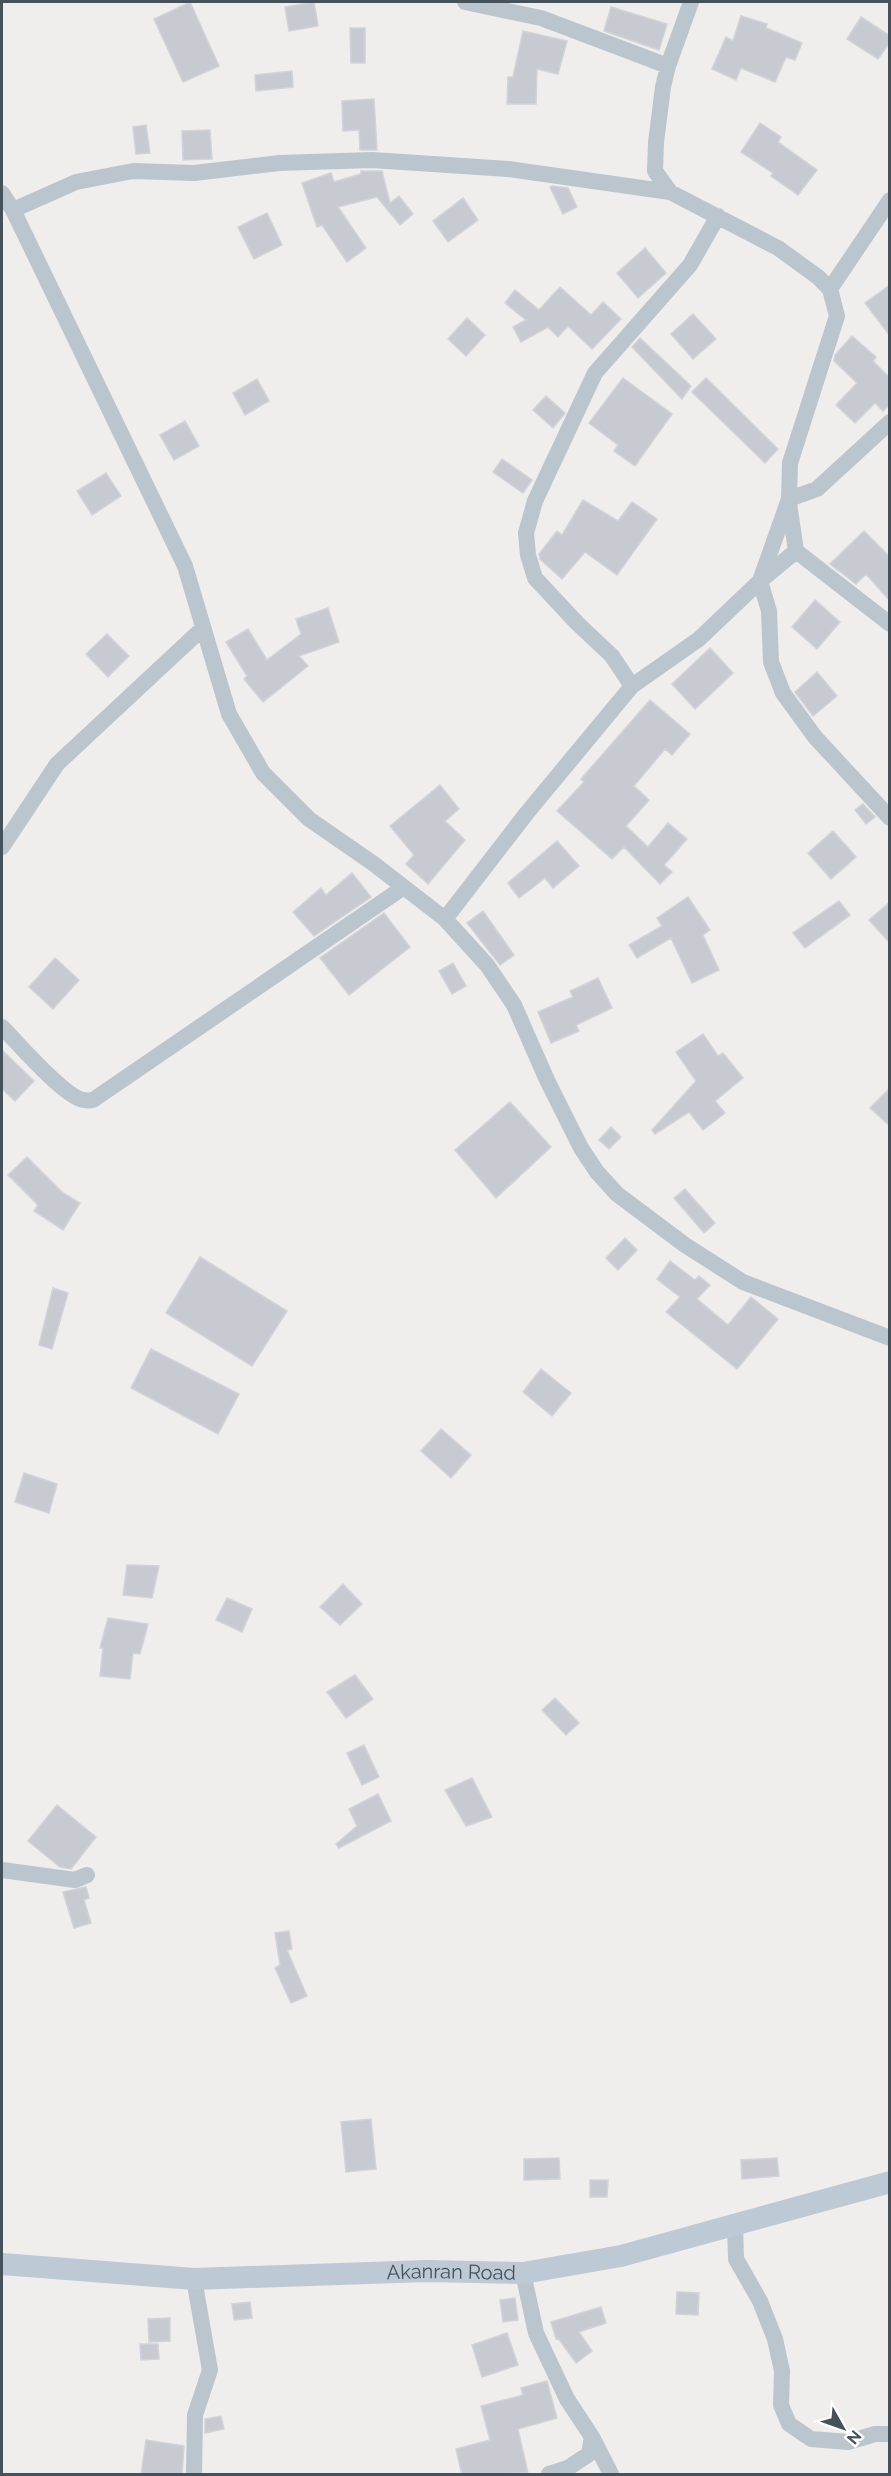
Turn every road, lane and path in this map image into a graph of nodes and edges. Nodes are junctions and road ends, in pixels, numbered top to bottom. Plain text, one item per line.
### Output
1 (465, 2) edge
2 (691, 2) edge
3 (668, 66) junction
4 (2, 192) edge
5 (670, 192) junction
6 (890, 200) edge
7 (13, 210) junction
8 (718, 216) junction
9 (830, 289) junction
10 (890, 422) edge
11 (789, 499) junction
12 (796, 551) junction
13 (760, 581) junction
14 (890, 624) edge
15 (203, 628) junction
16 (632, 686) junction
17 (890, 818) edge
18 (2, 847) edge
19 (404, 887) junction
20 (445, 919) junction
21 (2, 1027) edge
22 (890, 1338) edge
23 (2, 1870) edge
24 (87, 1875) dead end
25 (890, 2182) edge
26 (735, 2224) junction
27 (2, 2264) edge
28 (523, 2273) junction
29 (194, 2279) junction
30 (890, 2434) edge
31 (592, 2437) junction
32 (194, 2475) edge
33 (549, 2475) edge
34 (611, 2475) edge

1 - 3 street
2 - 3 street
3 - 5 street
4 - 7 street
5 - 7 street
5 - 8 street
6 - 9 street
7 - 15 street
8 - 9 street
8 - 16 street
9 - 11 street
10 - 11 street
11 - 12 street
11 - 13 street
12 - 13 street
12 - 14 street
13 - 16 street
13 - 17 street
15 - 18 street
15 - 19 street
16 - 20 street
19 - 20 street
19 - 21 street
20 - 22 street
23 - 24 street
25 - 26 main road, Akanran Road
26 - 28 main road, Akanran Road
26 - 30 street
27 - 29 main road, Akanran Road
28 - 29 main road, Akanran Road
28 - 31 street
29 - 32 street
31 - 33 street
31 - 34 street

